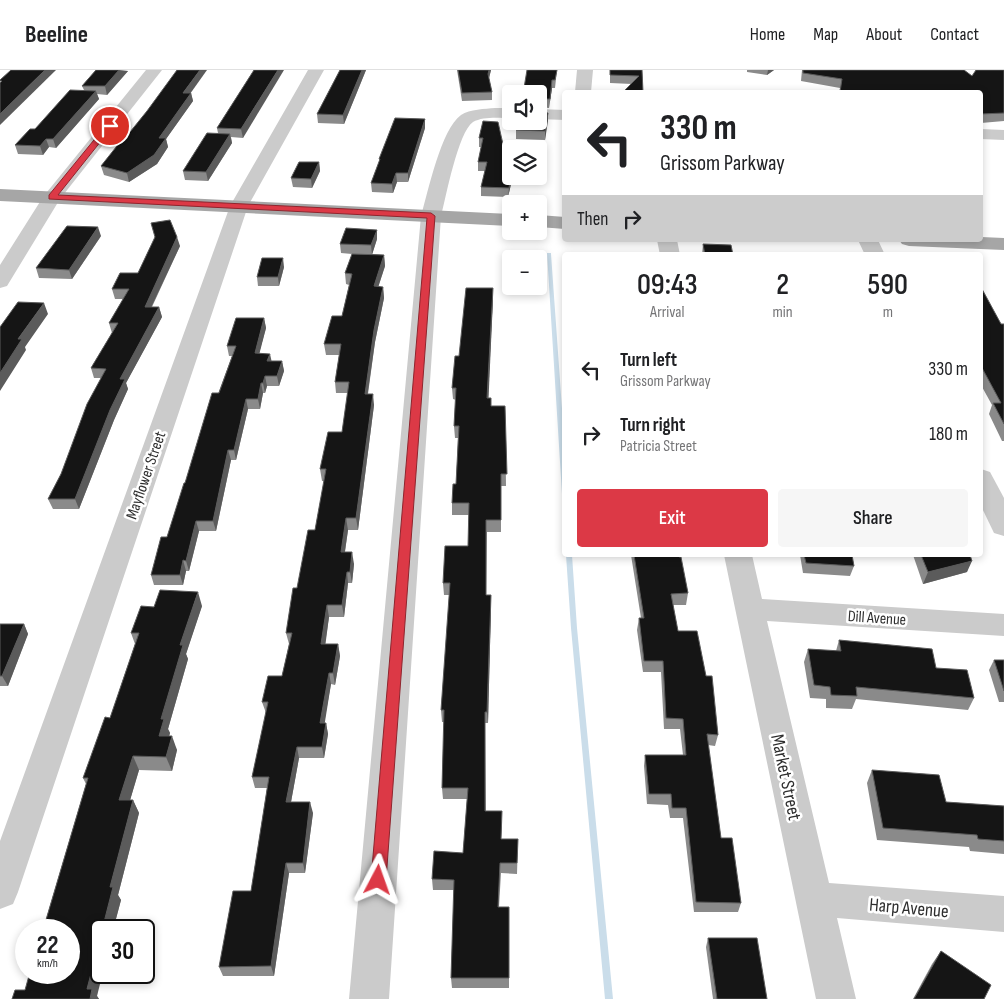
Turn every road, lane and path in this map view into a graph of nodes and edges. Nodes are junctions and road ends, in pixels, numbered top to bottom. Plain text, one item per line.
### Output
1 (154, 70) edge
2 (316, 70) edge
3 (585, 70) edge
4 (583, 90) edge
5 (502, 113) edge
6 (547, 114) edge
7 (562, 115) edge
8 (983, 134) edge
9 (1004, 135) edge
10 (0, 195) edge
11 (52, 197) junction
12 (239, 206) junction
13 (431, 216) junction
14 (502, 220) edge
15 (547, 222) edge
16 (562, 223) edge
17 (956, 242) edge
18 (1004, 244) edge
19 (0, 282) edge
20 (983, 482) edge
21 (1004, 526) edge
22 (738, 557) edge
23 (751, 609) junction
24 (1004, 626) edge
25 (0, 892) edge
26 (814, 899) junction
27 (1004, 914) edge
28 (369, 999) edge
29 (836, 999) edge

1 - 11 street
2 - 12 street, Mayflower Street
3 - 4 street
5 - 13 street
6 - 7 street
8 - 9 street
10 - 11 main road
11 - 12 main road
11 - 19 street
12 - 13 main road
12 - 25 street, Mayflower Street
13 - 14 main road
13 - 28 street
15 - 16 main road
17 - 18 main road
20 - 21 street
22 - 23 street, Market Street
23 - 24 street, Dill Avenue
23 - 26 street, Market Street
26 - 27 street, Harp Avenue
26 - 29 street, Market Street

